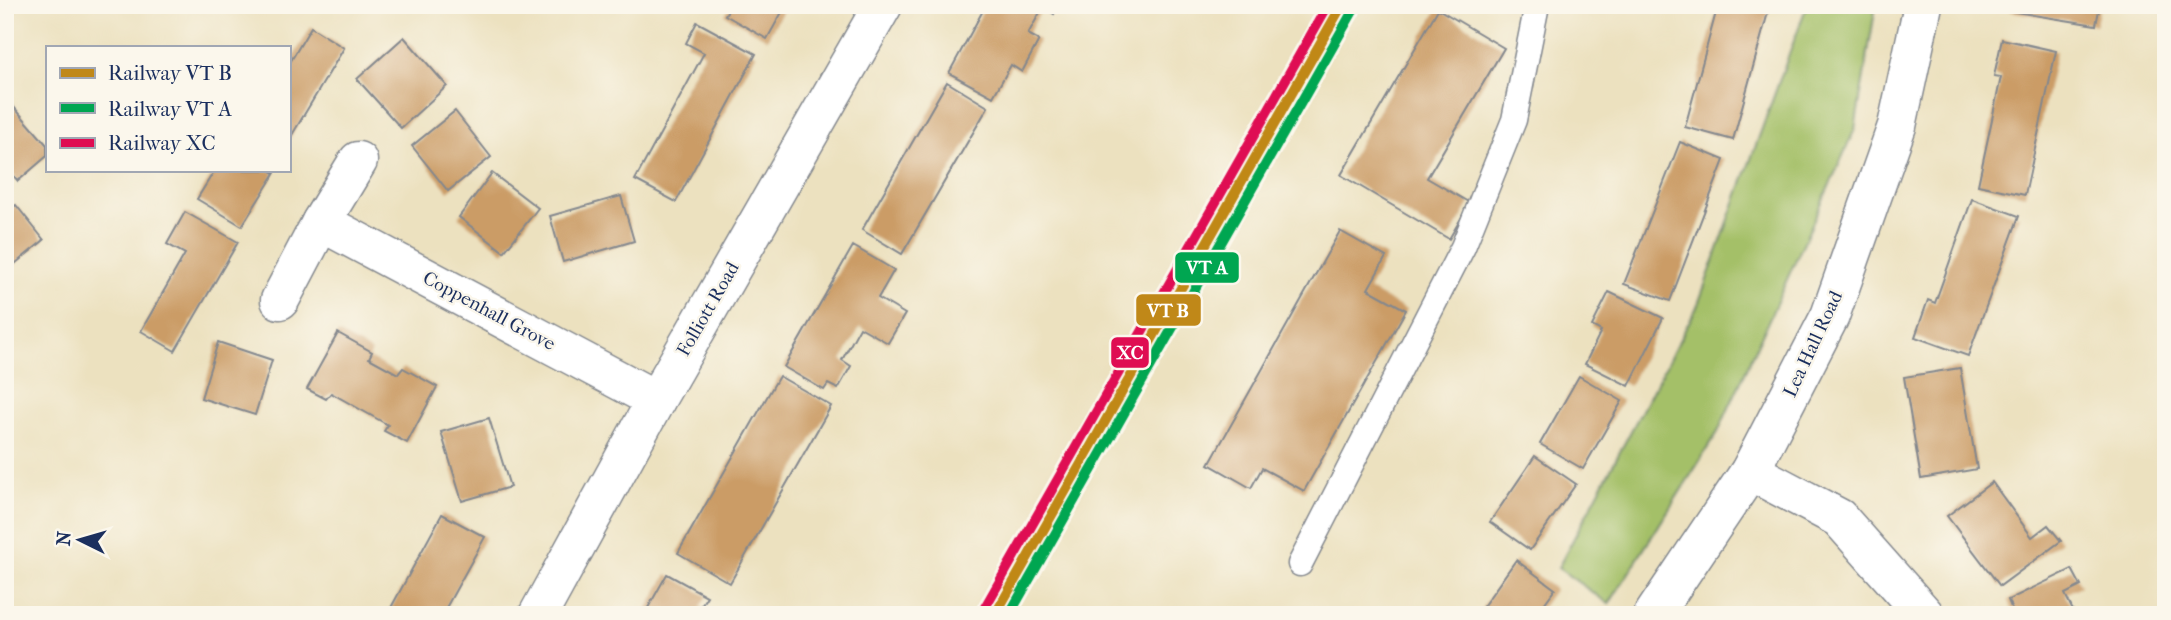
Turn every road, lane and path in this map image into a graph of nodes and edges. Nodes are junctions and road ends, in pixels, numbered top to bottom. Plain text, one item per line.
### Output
1 (883, 5) edge
2 (1537, 5) edge
3 (1923, 5) edge
4 (358, 160) dead end
5 (321, 222) junction
6 (280, 300) dead end
7 (656, 400) junction
8 (1750, 471) junction
9 (1300, 564) dead end
10 (538, 615) edge
11 (1653, 615) edge
12 (1925, 615) edge

1 - 7 street, Folliott Road
2 - 9 lane
3 - 8 street, Lea Hall Road
4 - 5 street
5 - 6 street
5 - 7 street, Coppenhall Grove
7 - 10 street, Folliott Road
8 - 11 street, Lea Hall Road
8 - 12 street

